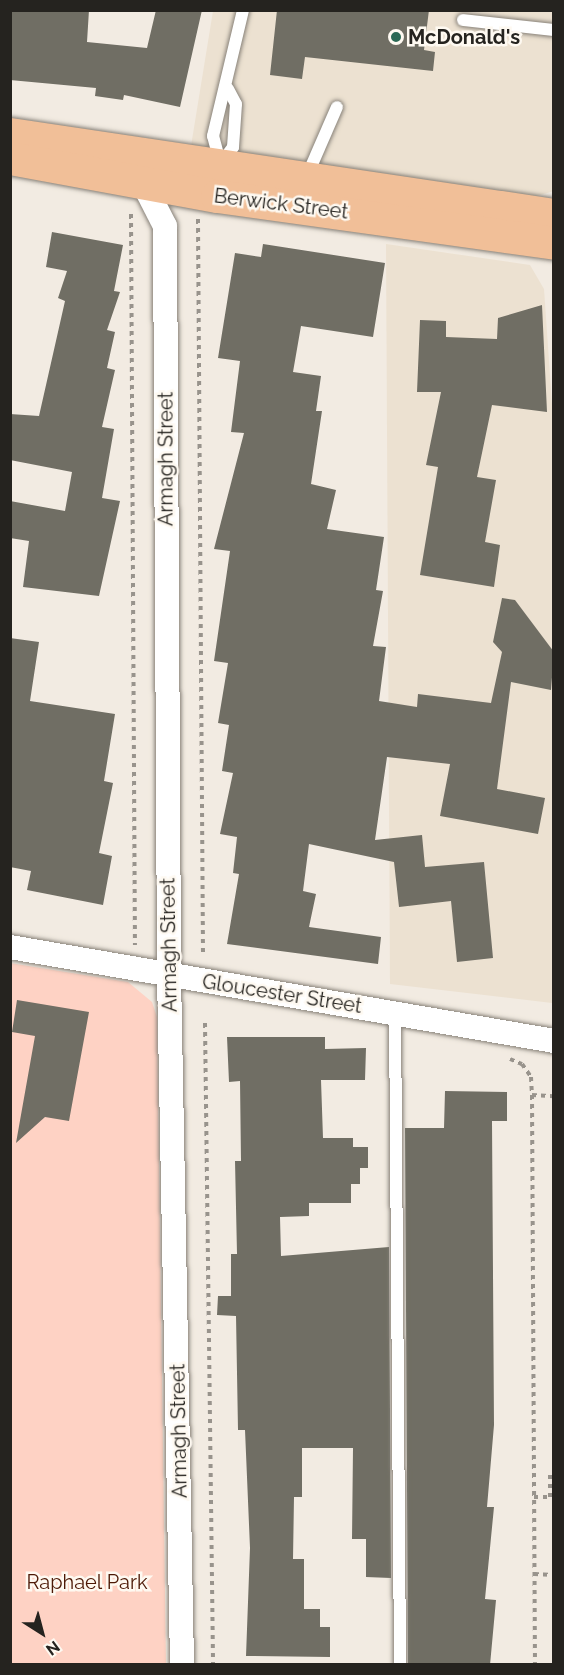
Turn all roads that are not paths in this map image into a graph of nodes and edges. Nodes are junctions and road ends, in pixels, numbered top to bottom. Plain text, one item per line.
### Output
1 (243, 10) edge
2 (463, 20) dead end
3 (554, 30) edge
4 (228, 89) junction
5 (337, 107) dead end
6 (10, 134) edge
7 (10, 158) edge
8 (221, 164) junction
9 (306, 177) junction
10 (137, 195) junction
11 (259, 201) junction
12 (194, 203) junction
13 (554, 216) edge
14 (165, 226) junction
15 (554, 243) edge
16 (10, 947) edge
17 (169, 974) junction
18 (395, 1012) junction
19 (554, 1041) edge
20 (182, 1665) edge
21 (400, 1665) edge

1 - 4 lane
2 - 3 lane
4 - 8 lane
4 - 8 lane
5 - 9 lane
6 - 8 main road, Berwick Street
7 - 10 main road, Berwick Street
8 - 9 main road, Berwick Street
8 - 11 lane
9 - 13 main road, Berwick Street
10 - 12 main road, Berwick Street
10 - 14 street, Armagh Street
11 - 12 main road, Berwick Street
11 - 15 main road, Berwick Street
12 - 14 street
14 - 17 street, Armagh Street
16 - 17 street, Gloucester Street
17 - 18 street, Gloucester Street
17 - 20 street, Armagh Street
18 - 19 street, Gloucester Street
18 - 21 lane

